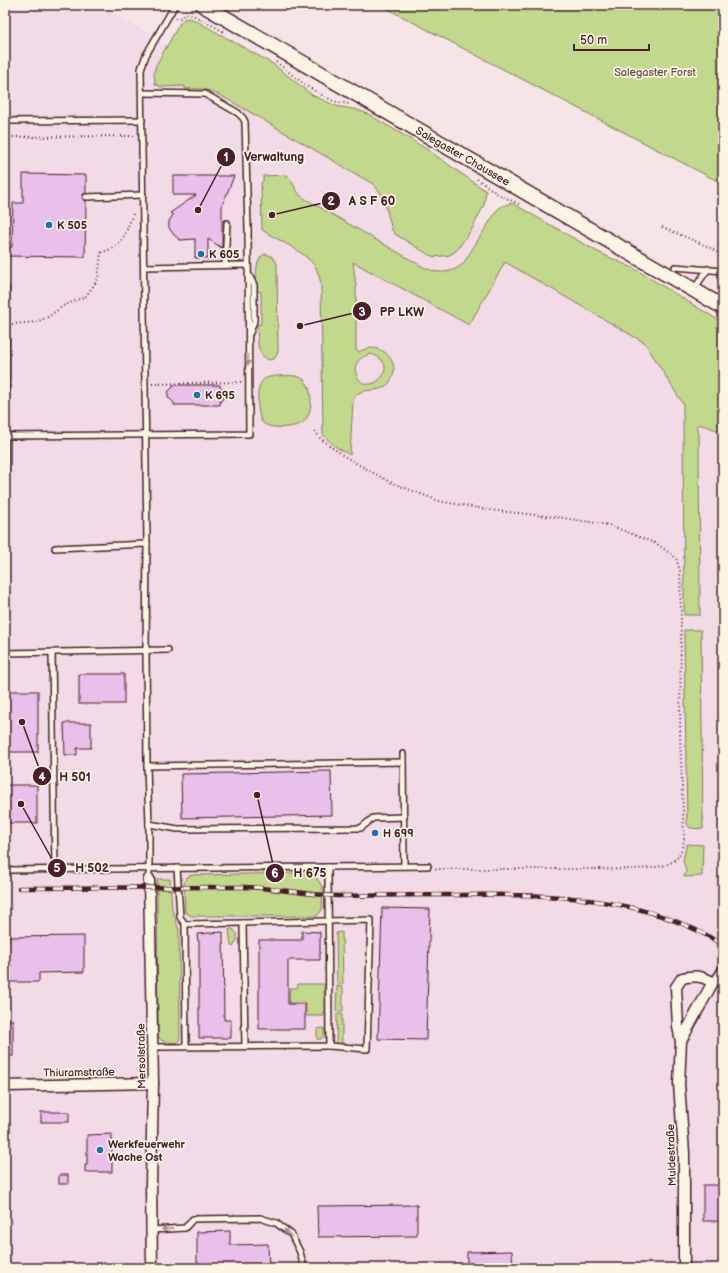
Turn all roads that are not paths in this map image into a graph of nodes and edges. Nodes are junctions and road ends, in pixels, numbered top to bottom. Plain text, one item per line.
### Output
1 (175, 5) edge
2 (202, 5) edge
3 (142, 94) junction
4 (142, 120) junction
5 (5, 121) edge
6 (5, 125) edge
7 (143, 195) junction
8 (86, 197) dead end
9 (227, 223) dead end
10 (225, 265) junction
11 (248, 265) junction
12 (144, 267) junction
13 (675, 267) dead end
14 (708, 270) junction
15 (723, 271) edge
16 (248, 274) junction
17 (6, 288) edge
18 (694, 290) junction
19 (723, 307) edge
20 (5, 322) edge
21 (248, 338) junction
22 (146, 435) junction
23 (5, 436) edge
24 (5, 493) edge
25 (147, 544) junction
26 (55, 548) dead end
27 (146, 650) junction
28 (168, 650) dead end
29 (52, 652) junction
30 (5, 653) edge
31 (403, 754) dead end
32 (404, 762) junction
33 (147, 766) junction
34 (404, 817) junction
35 (149, 824) junction
36 (404, 866) junction
37 (428, 866) road end
38 (328, 867) junction
39 (177, 868) junction
40 (5, 870) edge
41 (55, 870) junction
42 (149, 876) junction
43 (328, 921) junction
44 (243, 923) junction
45 (185, 924) junction
46 (722, 968) edge
47 (713, 982) junction
48 (681, 1041) junction
49 (186, 1046) junction
50 (245, 1046) junction
51 (329, 1046) junction
52 (152, 1047) junction
53 (153, 1083) junction
54 (5, 1086) edge
55 (152, 1230) junction
56 (152, 1268) edge
57 (304, 1268) edge
58 (684, 1268) edge

1 - 3 lane
2 - 18 main road, Salegaster Chaussee
3 - 4 lane
3 - 11 lane
4 - 5 lane
4 - 7 lane
5 - 6 lane
7 - 8 lane
7 - 12 lane
9 - 10 lane
10 - 11 lane
10 - 12 lane
11 - 16 lane
12 - 22 lane
13 - 14 lane
14 - 15 lane
14 - 18 lane
16 - 21 lane
16 - 21 lane
17 - 20 lane
18 - 19 main road, Salegaster Chaussee
20 - 23 lane
21 -> 22 lane
22 - 23 lane
22 - 25 lane
23 - 24 lane
25 - 26 lane
25 - 27 lane
27 - 28 lane
27 - 29 lane
27 - 33 lane
29 - 30 lane
29 - 41 lane
31 - 32 lane
32 - 33 lane
32 - 34 lane
33 - 35 lane
34 - 35 lane
34 - 36 lane
35 - 42 lane
36 - 37 lane
36 - 38 lane
38 - 39 lane
38 - 43 lane
39 - 42 lane
39 - 45 lane
40 - 41 lane
41 - 42 lane
42 - 52 street, Mersolstraße
43 - 44 lane
43 - 51 lane
43 - 51 lane
44 - 45 lane
44 - 50 lane
45 - 49 lane
46 - 47 lane
47 - 48 street, Muldestraße
47 - 48 street, Muldestraße
48 - 58 street, Muldestraße
49 - 50 lane
49 - 52 lane
50 - 51 lane
52 - 53 street, Mersolstraße
53 - 54 street, Thiuramstraße
53 - 55 street, Mersolstraße
55 - 56 street, Mersolstraße
57 -> 55 lane

